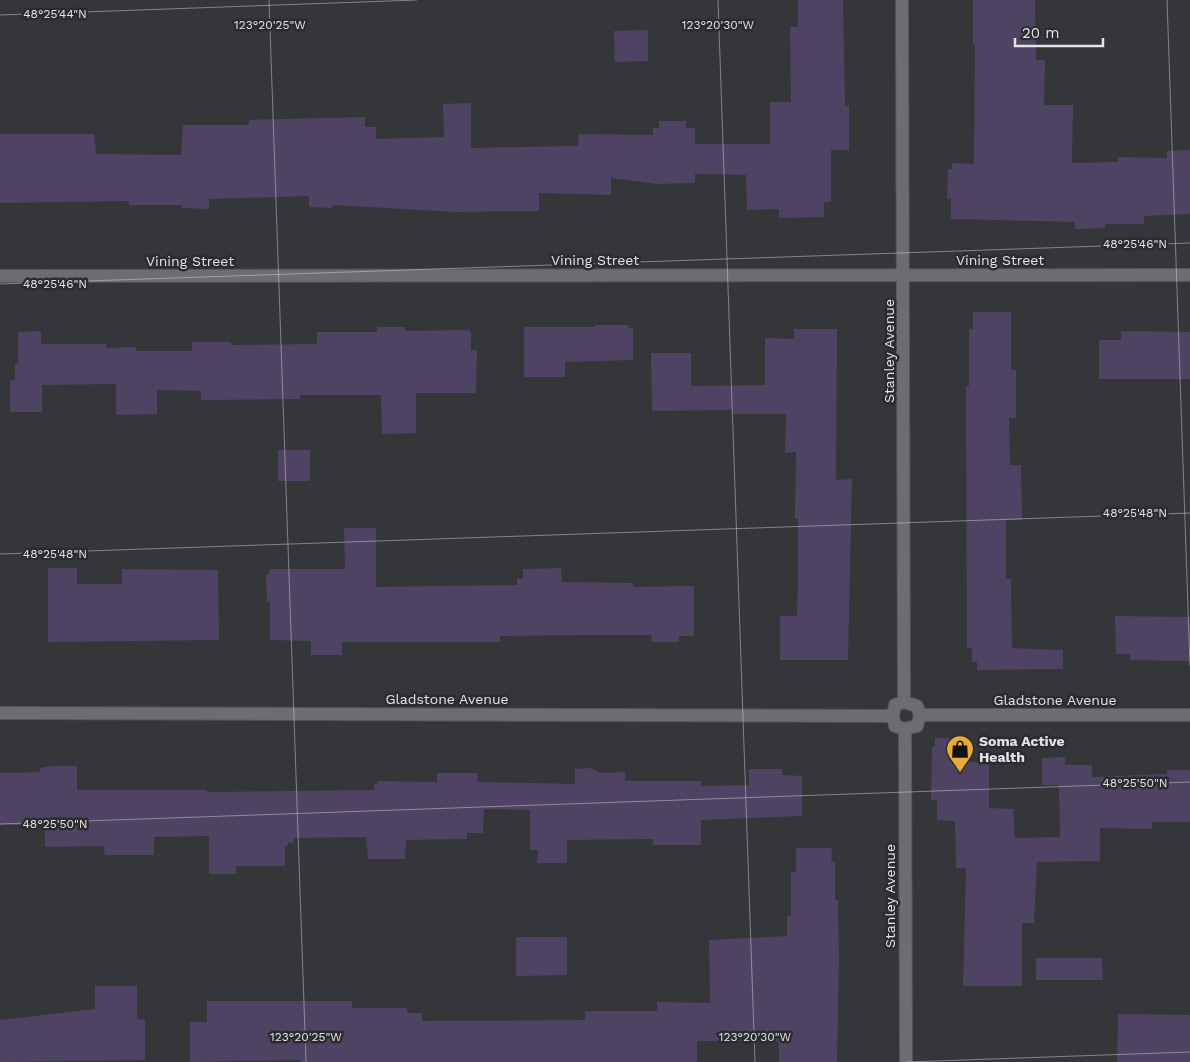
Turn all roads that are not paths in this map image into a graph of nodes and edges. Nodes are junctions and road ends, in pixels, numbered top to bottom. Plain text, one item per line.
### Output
1 (902, 0) edge
2 (903, 275) junction
3 (1190, 275) edge
4 (0, 276) edge
5 (904, 702) junction
6 (0, 713) edge
7 (920, 715) junction
8 (1190, 715) edge
9 (893, 716) junction
10 (905, 729) junction
11 (906, 1062) edge

1 - 2 street, Stanley Avenue
2 - 3 street, Vining Street
2 - 4 street, Vining Street
2 - 5 street, Stanley Avenue
5 - 7 street
5 - 9 street
6 - 9 street, Gladstone Avenue
7 - 8 street, Gladstone Avenue
7 - 10 street
9 - 10 street
10 - 11 street, Stanley Avenue

